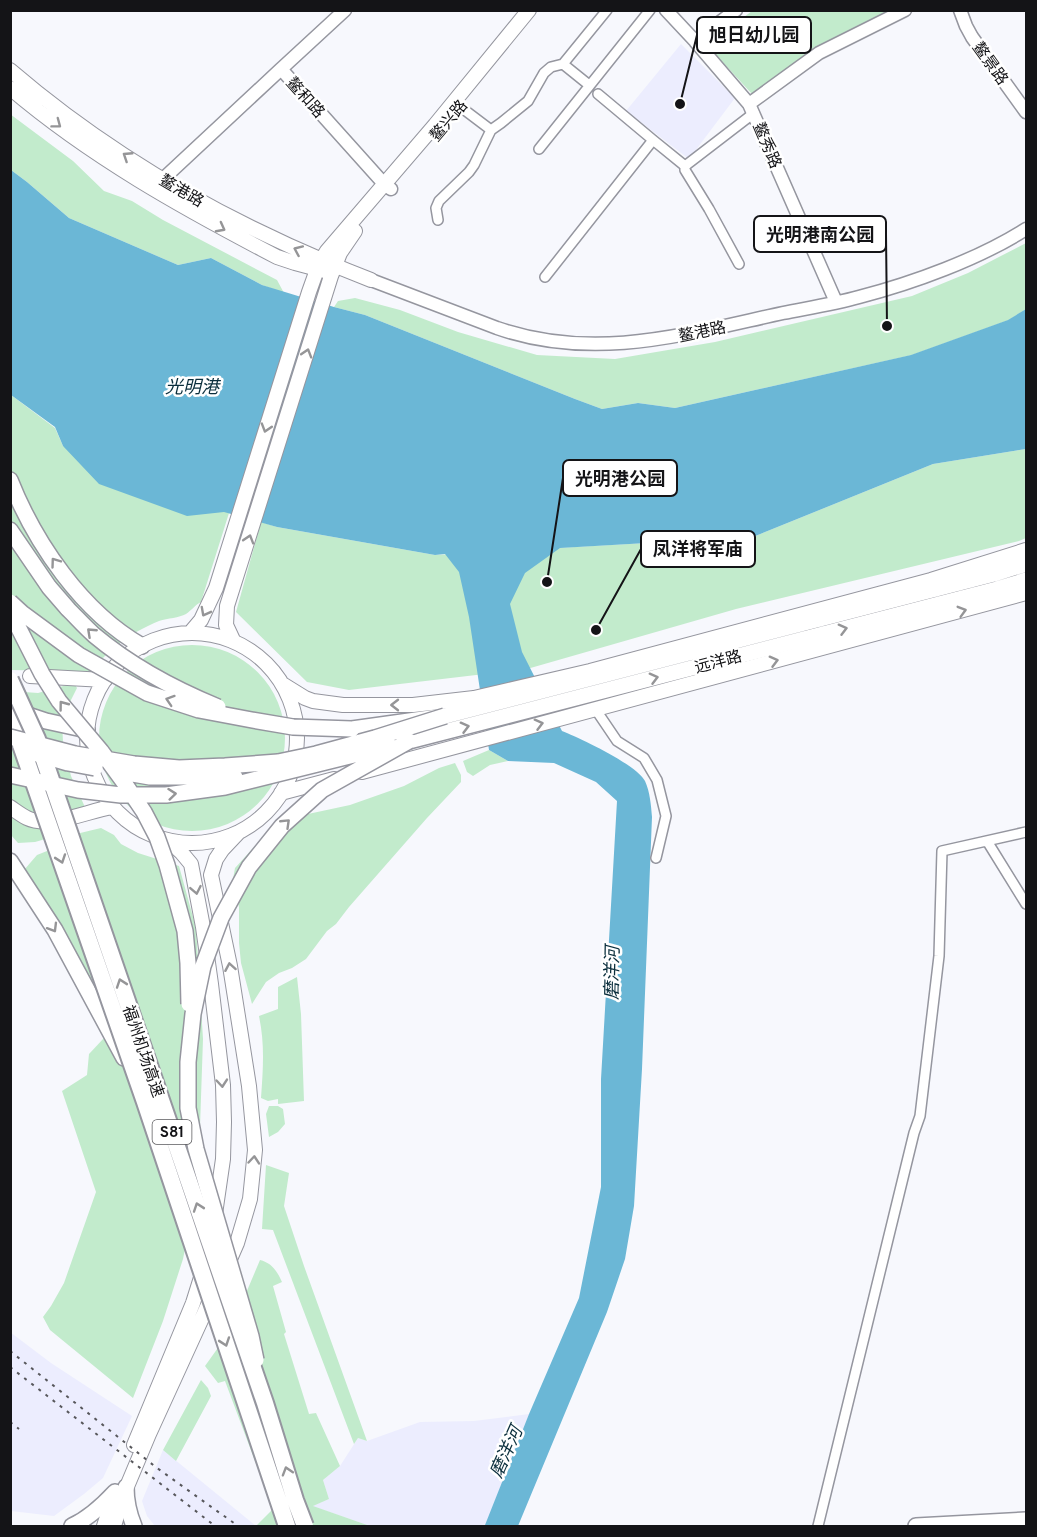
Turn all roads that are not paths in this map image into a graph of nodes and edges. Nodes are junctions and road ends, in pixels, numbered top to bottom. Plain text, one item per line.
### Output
1 (345, 10) edge
2 (529, 10) edge
3 (538, 10) edge
4 (607, 10) edge
5 (650, 10) edge
6 (666, 10) edge
7 (736, 10) edge
8 (905, 10) edge
9 (960, 10) edge
10 (695, 40) junction
11 (563, 64) junction
12 (281, 69) junction
13 (10, 70) edge
14 (589, 85) junction
15 (10, 88) edge
16 (598, 94) dead end
17 (457, 104) junction
18 (752, 109) junction
19 (1026, 112) edge
20 (490, 130) junction
21 (653, 140) junction
22 (539, 149) dead end
23 (685, 166) junction
24 (163, 179) junction
25 (388, 187) junction
26 (438, 220) dead end
27 (355, 226) junction
28 (1026, 229) edge
29 (740, 264) dead end
30 (319, 265) junction
31 (333, 269) junction
32 (545, 277) dead end
33 (371, 280) joint
34 (836, 302) junction
35 (10, 480) edge
36 (10, 530) edge
37 (1026, 550) edge
38 (1026, 564) edge
39 (1026, 580) edge
40 (1026, 593) edge
41 (10, 602) edge
42 (10, 611) edge
43 (190, 633) junction
44 (233, 640) junction
45 (142, 646) junction
46 (30, 676) dead end
47 (10, 680) edge
48 (105, 680) junction
49 (284, 685) junction
50 (10, 709) edge
51 (596, 710) junction
52 (445, 716) junction
53 (252, 720) junction
54 (10, 721) edge
55 (87, 730) junction
56 (10, 737) edge
57 (409, 741) junction
58 (10, 747) edge
59 (284, 773) junction
60 (10, 775) edge
61 (281, 794) junction
62 (10, 807) edge
63 (112, 807) junction
64 (239, 832) junction
65 (1026, 832) edge
66 (170, 841) junction
67 (987, 841) junction
68 (656, 858) dead end
69 (10, 861) edge
70 (1026, 904) edge
71 (190, 1043) junction
72 (145, 1102) junction
73 (265, 1403) junction
74 (121, 1490) junction
75 (1026, 1520) edge
76 (72, 1527) edge
77 (104, 1527) edge
78 (114, 1527) edge
79 (134, 1527) edge
80 (287, 1527) edge
81 (305, 1527) edge
82 (818, 1527) edge
83 (915, 1527) edge

1 - 12 street, 鳌和路
2 - 17 main road, 鳌兴路
3 - 17 main road, 鳌兴路
4 - 11 street
5 - 14 street
6 - 10 street, 鳌秀路
7 - 10 street
8 - 18 street
9 - 19 street, 鳌景路
10 - 18 street, 鳌秀路
11 - 14 street
11 - 20 street
12 - 24 street
12 - 25 street, 鳌和路
24 -> 13 main road, 鳌港路
14 - 22 street
15 -> 30 main road, 鳌港路
16 - 21 street
17 - 20 street
17 - 25 main road, 鳌兴路
18 - 23 street
18 - 34 street, 鳌秀路
20 - 26 street
21 - 23 street
21 - 32 street
23 - 29 street
30 -> 24 main road, 鳌港路
25 - 27 main road, 鳌兴路
27 - 30 main road
27 - 31 main road
28 - 34 street, 鳌港路
30 - 31 main road, 鳌港路
30 -> 43 main road
31 - 33 main road, 鳌港路
44 -> 31 main road
33 - 34 street, 鳌港路
45 -> 35 main road
53 -> 36 main road, bridge
37 -> 49 main road
38 - 52 main road, 远洋路
57 -> 39 main road, 远洋路
51 -> 40 main road
53 -> 41 main road, bridge
71 -> 42 main road, bridge
43 - 44 main road
43 - 45 main road
44 - 49 main road
45 - 48 main road
46 - 48 main road
73 -> 47 highway, 福州机场高速 / S81, bridge
48 - 55 main road
49 - 61 main road
50 - 55 main road
61 -> 51 main road
51 - 68 street
52 - 53 main road, bridge
52 - 56 main road, bridge
54 -> 72 highway, 福州机场高速 / S81, bridge
55 - 63 main road
57 - 59 main road, bridge
71 -> 57 main road, bridge
58 - 59 main road, bridge
60 -> 59 main road, bridge
61 - 64 main road
62 - 63 main road
63 - 66 main road
64 - 66 main road
74 -> 64 main road
65 - 67 street
66 -> 74 main road
67 - 70 street
67 - 82 street
69 -> 72 main road, bridge
71 - 73 main road, bridge
72 -> 80 highway, 福州机场高速 / S81, bridge
81 -> 73 highway, 福州机场高速 / S81, bridge
74 - 76 main road
74 - 77 main road
74 - 78 main road
74 - 79 main road
75 - 83 main road

